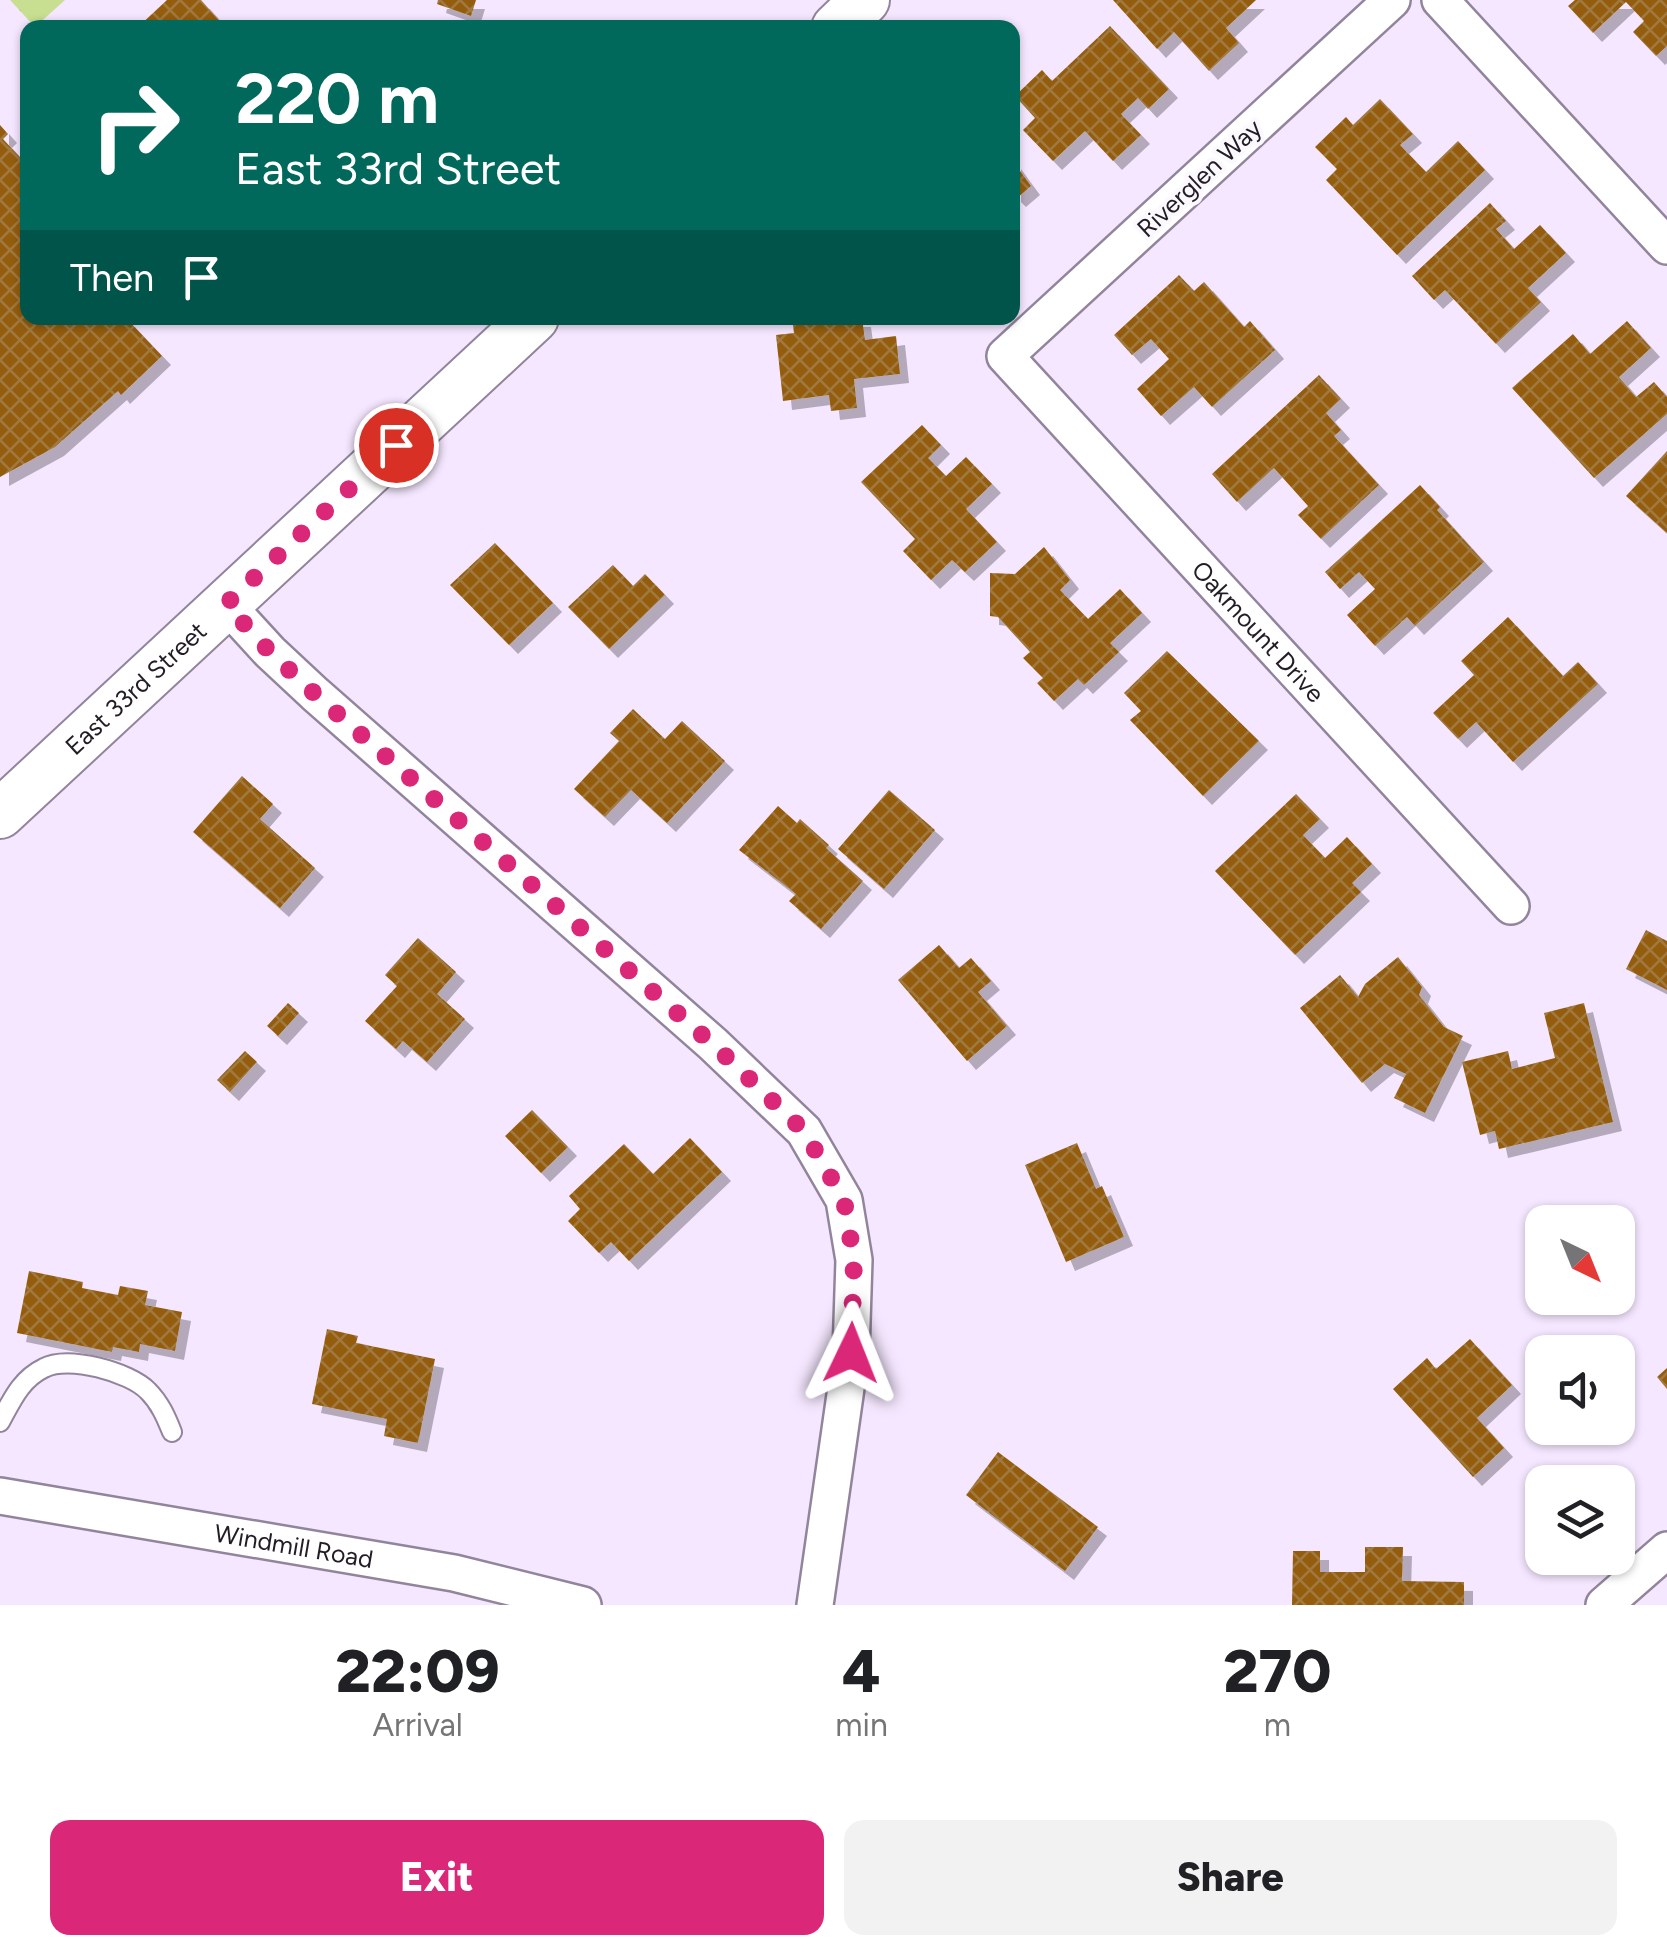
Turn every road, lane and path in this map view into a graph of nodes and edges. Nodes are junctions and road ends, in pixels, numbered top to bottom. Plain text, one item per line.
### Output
1 (865, 0) edge
2 (1392, 0) edge
3 (1440, 0) edge
4 (844, 20) edge
5 (1667, 246) edge
6 (526, 325) edge
7 (1005, 356) joint
8 (226, 604) junction
9 (0, 814) edge
10 (1511, 906) dead end
11 (0, 1422) edge
12 (172, 1432) dead end
13 (0, 1496) edge
14 (1667, 1550) edge
15 (583, 1605) edge
16 (815, 1605) edge
17 (1604, 1605) edge

1 - 4 street
2 - 7 street, Riverglen Way
3 - 5 street
6 - 8 street, East 33rd Street
7 - 10 street, Oakmount Drive
8 - 9 street, East 33rd Street
8 - 16 street
11 - 12 lane
13 - 15 street, Windmill Road
14 - 17 street

